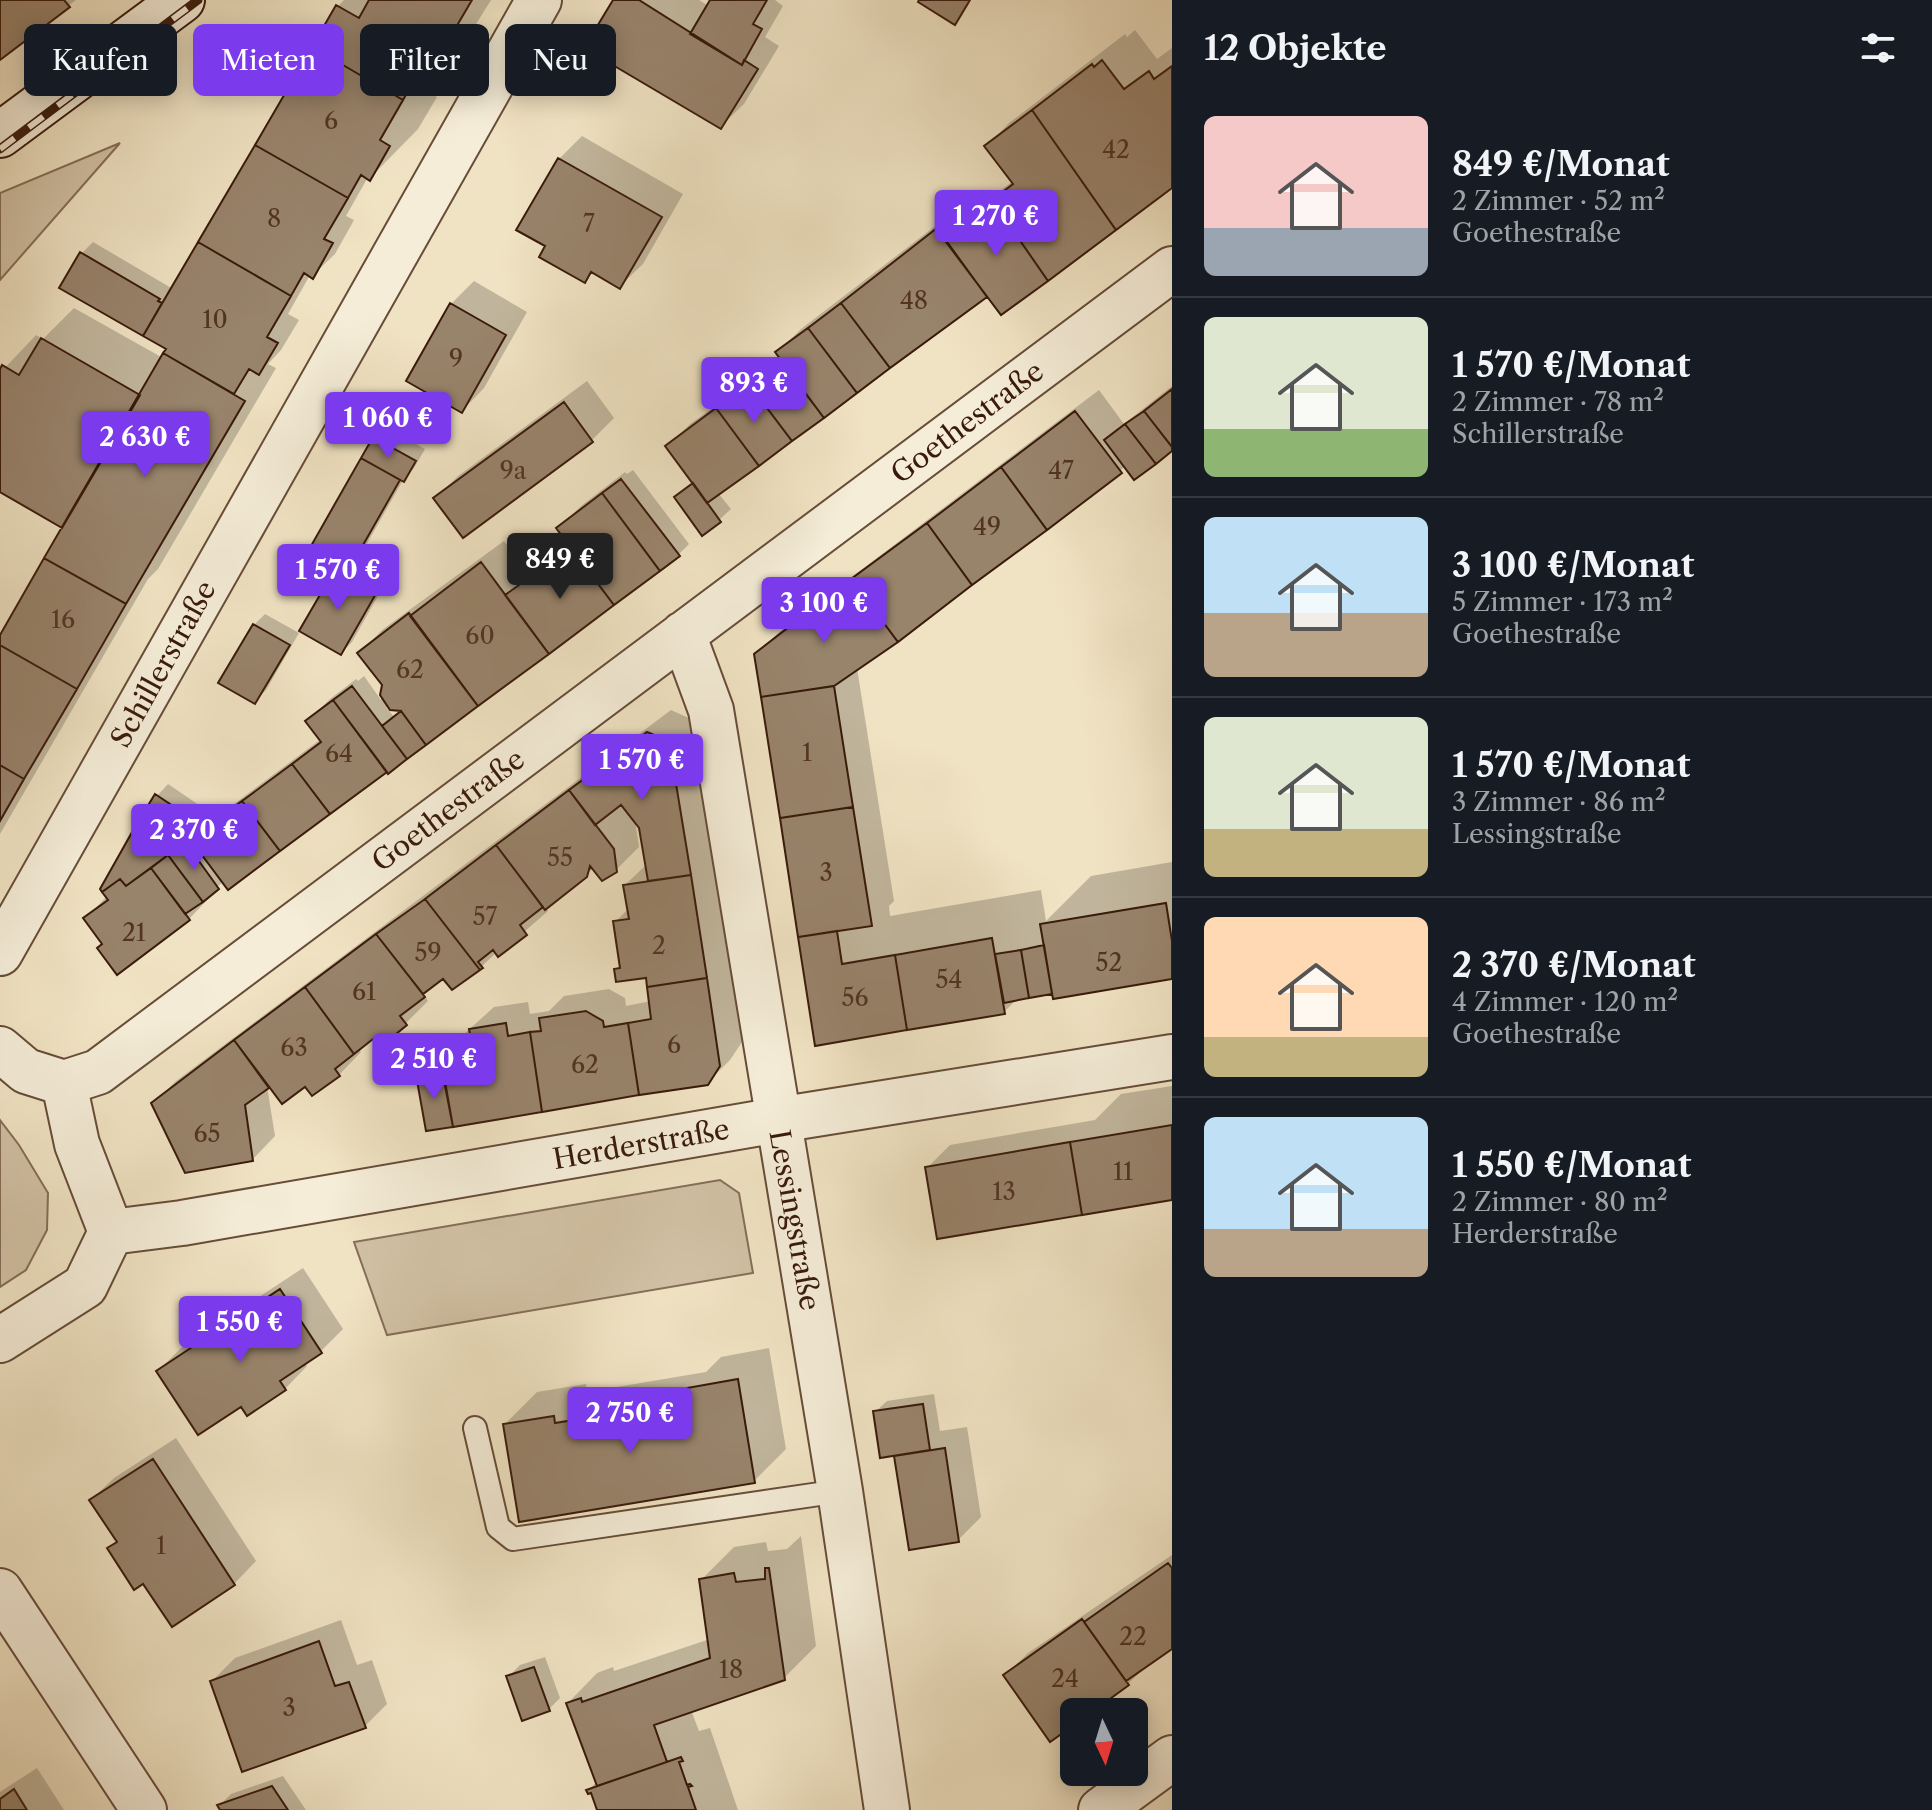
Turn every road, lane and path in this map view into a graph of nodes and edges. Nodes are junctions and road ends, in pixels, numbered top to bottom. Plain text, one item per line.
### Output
1 (182, 0) edge
2 (539, 0) edge
3 (0, 135) edge
4 (1172, 269) edge
5 (683, 634) junction
6 (0, 953) edge
7 (0, 1049) edge
8 (1172, 1057) edge
9 (64, 1083) junction
10 (778, 1120) junction
11 (111, 1232) junction
12 (0, 1340) edge
13 (475, 1428) dead end
14 (840, 1491) junction
15 (0, 1591) edge
16 (1172, 1758) edge
17 (144, 1810) edge
18 (887, 1810) edge
19 (1101, 1810) edge

1 - 3 street
2 - 6 street, Schillerstraße
4 - 5 street, Goethestraße
5 - 9 street, Goethestraße
5 - 10 street, Lessingstraße
7 - 9 street
8 - 10 street, Herderstraße
9 - 11 street
10 - 11 street, Herderstraße
10 - 14 street, Lessingstraße
11 - 12 street
13 - 14 lane
14 - 18 street, Lessingstraße
15 - 17 street
16 - 19 street

